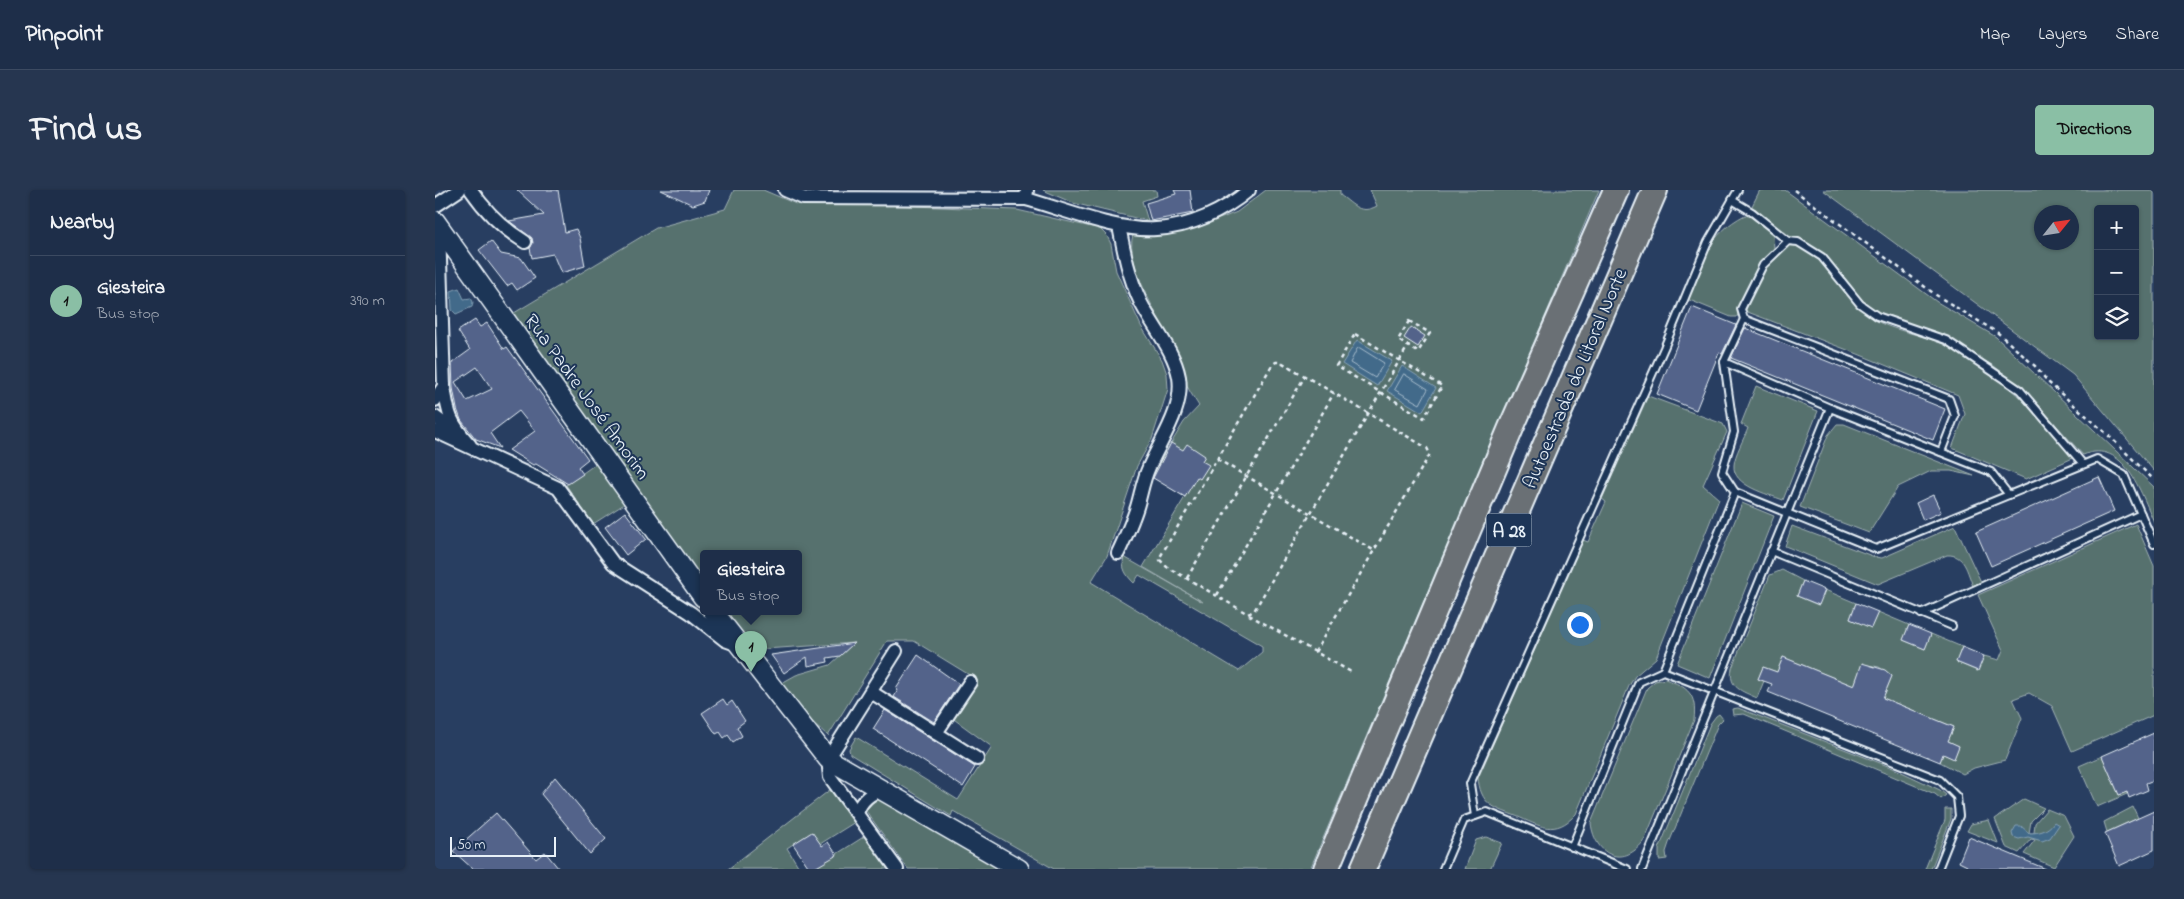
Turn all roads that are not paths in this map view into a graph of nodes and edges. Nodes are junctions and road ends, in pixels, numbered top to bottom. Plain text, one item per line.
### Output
1 (459, 190) edge
2 (471, 190) edge
3 (785, 190) edge
4 (1249, 190) edge
5 (1615, 190) edge
6 (1655, 190) edge
7 (1738, 190) edge
8 (1027, 194) edge
9 (1732, 200) junction
10 (435, 206) edge
11 (437, 224) edge
12 (1119, 226) junction
13 (1788, 241) junction
14 (525, 242) dead end
15 (1744, 319) junction
16 (1724, 362) junction
17 (444, 386) junction
18 (435, 400) edge
19 (1831, 408) junction
20 (435, 417) edge
21 (435, 431) edge
22 (470, 445) junction
23 (1941, 452) junction
24 (2083, 464) junction
25 (1735, 492) junction
26 (2009, 494) junction
27 (1787, 513) junction
28 (2141, 514) junction
29 (2154, 544) edge
30 (1771, 551) junction
31 (1118, 553) dead end
32 (700, 594) edge
33 (667, 597) junction
34 (700, 600) edge
35 (700, 611) edge
36 (691, 613) junction
37 (1921, 614) junction
38 (716, 615) edge
39 (1952, 626) dead end
40 (739, 646) junction
41 (896, 651) dead end
42 (1663, 671) junction
43 (970, 682) dead end
44 (1714, 691) junction
45 (871, 692) junction
46 (936, 733) junction
47 (828, 759) junction
48 (977, 759) dead end
49 (883, 790) junction
50 (857, 814) junction
51 (1475, 816) junction
52 (1573, 847) junction
53 (897, 869) edge
54 (1019, 869) edge
55 (1326, 869) edge
56 (1363, 869) edge
57 (1443, 869) edge
58 (1627, 869) edge
59 (1642, 869) edge
60 (1938, 869) edge

1 - 10 street
2 - 14 street
3 - 8 street
4 - 12 street
5 - 55 highway, Autoestrada do Litoral Norte / A 28
6 - 56 highway, Autoestrada do Litoral Norte / A 28
7 - 9 lane
8 - 12 street
9 - 13 lane
9 - 51 lane
11 - 17 street
11 - 32 street, Rua Padre José Amorim
12 - 31 street
13 - 15 lane
13 - 24 lane
15 - 16 lane
15 - 23 lane
16 - 19 lane
16 - 25 lane
17 - 18 street
17 - 22 street
19 - 23 lane
19 - 27 lane
20 - 22 street
21 - 22 street
22 - 33 street
23 - 26 lane
24 - 26 lane
24 - 28 lane
25 - 27 lane
25 - 42 lane
26 - 27 lane
27 - 30 lane
28 - 29 lane
28 - 37 lane
30 - 37 lane
30 - 44 lane
33 - 34 street
33 - 36 street
35 - 36 street
36 - 40 street
37 - 39 lane
38 - 40 street
40 - 47 street
41 - 45 street
42 - 44 lane
42 - 52 lane
43 - 46 street
44 - 59 lane
44 - 60 lane
45 - 46 street
45 - 47 street
46 - 48 street
47 - 49 street
47 - 50 street
49 - 50 street
49 - 54 street
50 - 53 street
51 - 52 lane
51 - 57 lane
52 - 58 lane

